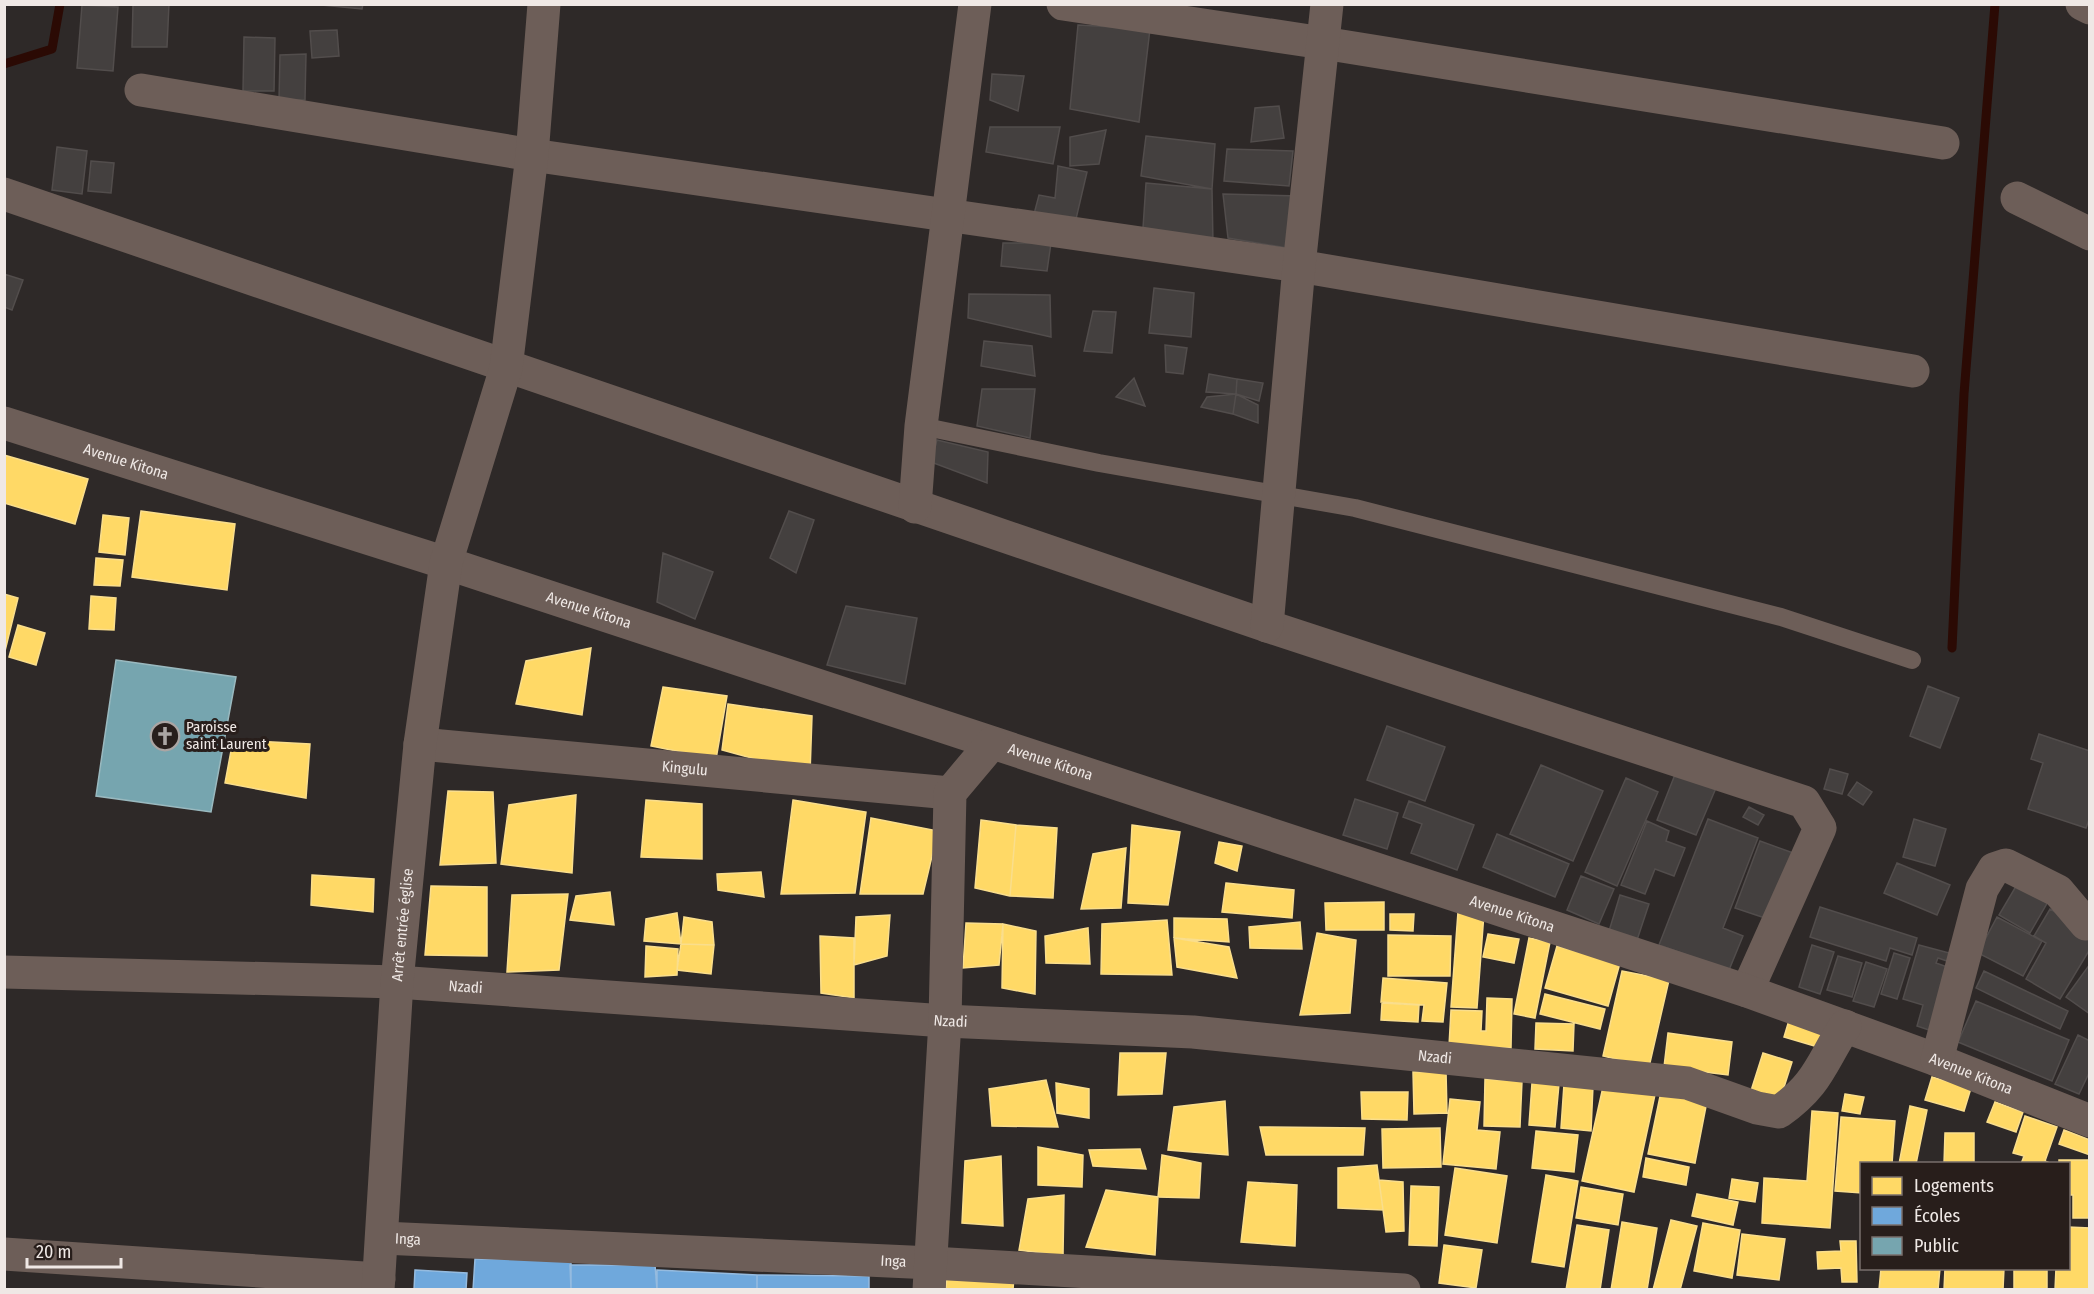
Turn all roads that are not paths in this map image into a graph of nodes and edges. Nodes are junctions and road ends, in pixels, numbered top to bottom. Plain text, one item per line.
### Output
1 (544, 4) edge
2 (975, 4) edge
3 (1063, 4) edge
4 (1327, 4) edge
5 (2082, 4) edge
6 (2090, 8) edge
7 (1323, 43) junction
8 (141, 90) dead end
9 (1943, 143) dead end
10 (532, 155) junction
11 (4, 194) edge
12 (2017, 198) dead end
13 (949, 216) junction
14 (2090, 234) edge
15 (1299, 266) junction
16 (506, 368) junction
17 (1912, 371) dead end
18 (4, 423) edge
19 (921, 426) junction
20 (1277, 495) junction
21 (915, 507) junction
22 (446, 562) junction
23 (1267, 626) junction
24 (1912, 660) dead end
25 (992, 743) junction
26 (420, 744) junction
27 (950, 793) junction
28 (2086, 924) dead end
29 (4, 972) edge
30 (397, 982) junction
31 (1747, 991) junction
32 (945, 1021) junction
33 (1845, 1026) junction
34 (1936, 1060) junction
35 (2090, 1121) edge
36 (382, 1238) junction
37 (4, 1254) edge
38 (930, 1276) edge
39 (378, 1284) edge
40 (1404, 1290) edge

1 - 10 street, Arrêt entrée église
2 - 13 street
3 - 7 street
4 - 7 street
5 - 6 street
7 - 9 street
7 - 15 street
8 - 10 street
10 - 13 street
10 - 16 street, Arrêt entrée église
11 - 16 street
12 - 14 street
13 - 15 street
13 - 19 street
15 - 17 street
15 - 20 street
16 - 21 street
16 - 22 street, Arrêt entrée église
18 - 22 street, Avenue Kitona
19 - 20 lane
19 - 21 street
20 - 23 street
20 - 24 lane
21 - 23 street
22 - 25 street, Avenue Kitona
22 - 26 street, Arrêt entrée église
23 - 31 street
25 - 27 street
25 - 31 street, Avenue Kitona
26 - 27 street, Kingulu
26 - 30 street, Arrêt entrée église
27 - 32 street
28 - 34 street
29 - 30 street, Nzadi
30 - 32 street, Nzadi
30 - 36 street, Arrêt entrée église
31 - 33 street, Avenue Kitona
32 - 33 street, Nzadi
32 - 38 street
33 - 34 street, Avenue Kitona
34 - 35 street, Avenue Kitona
36 - 38 street, Inga
36 - 39 street, Arrêt entrée église
37 - 39 street
38 - 40 street, Inga

